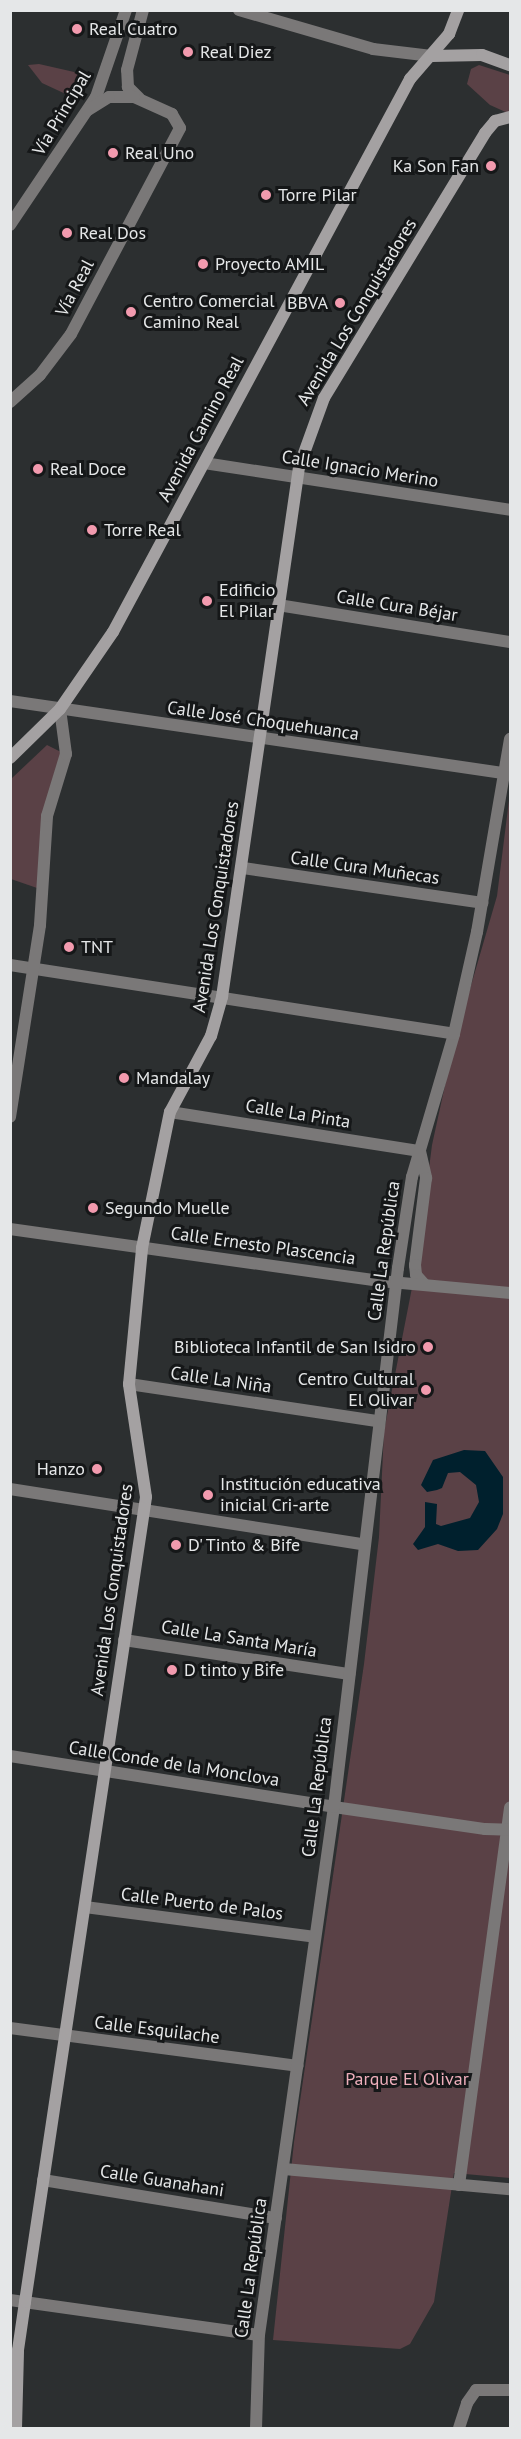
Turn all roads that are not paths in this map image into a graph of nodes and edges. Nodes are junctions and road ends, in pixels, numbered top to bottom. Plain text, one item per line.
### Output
1 (126, 10) edge
2 (143, 10) edge
3 (239, 10) edge
4 (458, 10) edge
5 (432, 56) junction
6 (510, 65) edge
7 (140, 99) junction
8 (88, 110) junction
9 (510, 117) edge
10 (510, 124) edge
11 (490, 126) junction
12 (10, 225) edge
13 (10, 402) edge
14 (204, 463) junction
15 (297, 477) junction
16 (510, 510) edge
17 (278, 605) junction
18 (510, 642) edge
19 (10, 701) edge
20 (60, 710) junction
21 (510, 739) edge
22 (261, 740) junction
23 (10, 758) edge
24 (507, 774) edge
25 (243, 868) junction
26 (482, 903) junction
27 (10, 965) edge
28 (33, 969) junction
29 (222, 997) junction
30 (454, 1034) junction
31 (170, 1112) junction
32 (10, 1117) edge
33 (420, 1150) junction
34 (10, 1229) edge
35 (142, 1248) junction
36 (396, 1282) junction
37 (424, 1284) junction
38 (510, 1293) edge
39 (129, 1384) junction
40 (378, 1421) junction
41 (10, 1489) edge
42 (144, 1511) junction
43 (363, 1544) junction
44 (124, 1640) junction
45 (349, 1674) junction
46 (10, 1756) edge
47 (105, 1771) junction
48 (334, 1807) junction
49 (510, 1807) edge
50 (509, 1830) edge
51 (85, 1907) junction
52 (315, 1937) junction
53 (10, 2028) edge
54 (66, 2036) junction
55 (298, 2066) junction
56 (284, 2169) junction
57 (43, 2180) junction
58 (459, 2184) junction
59 (510, 2189) edge
60 (276, 2218) junction
61 (10, 2300) edge
62 (25, 2302) junction
63 (259, 2335) junction
64 (510, 2390) edge
65 (16, 2428) edge
66 (256, 2428) edge
67 (459, 2428) edge

1 - 8 street, Vía Principal
2 - 7 street
3 - 5 street
4 - 5 main road, Avenida Camino Real
5 - 6 main road
5 - 14 main road, Avenida Camino Real
7 - 8 street, Vía Real
7 - 13 street, Vía Real
8 - 12 street, Vía Principal
9 - 11 main road
10 - 11 main road
11 - 15 main road, Avenida Los Conquistadores
14 - 15 street, Calle Ignacio Merino
14 - 20 main road, Avenida Camino Real
15 - 16 street, Calle Ignacio Merino
15 - 17 main road, Avenida Los Conquistadores
17 - 18 street, Calle Cura Béjar
17 - 22 main road, Avenida Los Conquistadores
19 - 20 street, Calle José Choquehuanca
20 - 22 street, Calle José Choquehuanca
20 - 23 main road, Avenida Camino Real
20 - 28 street
21 - 24 street, Calle La República
22 - 24 street, Calle José Choquehuanca
22 - 25 main road, Avenida Los Conquistadores
24 - 26 street, Calle La República
25 - 26 street, Calle Cura Muñecas
25 - 29 main road, Avenida Los Conquistadores
26 - 30 street, Calle La República
27 - 28 street
28 - 29 street
28 - 32 street
29 - 30 street
29 - 31 main road, Avenida Los Conquistadores
30 - 33 street, Calle La República
31 - 33 street, Calle La Pinta
31 - 35 main road, Avenida Los Conquistadores
33 - 36 street, Calle La República
33 - 37 street, Calle La República
34 - 35 street, Calle Ernesto Plascencia
35 - 36 street, Calle Ernesto Plascencia
35 - 39 main road, Avenida Los Conquistadores
36 - 37 street, Calle Ernesto Plascencia
36 - 40 street, Calle La República
37 - 38 street, Calle Ernesto Plascencia
39 - 40 street, Calle La Niña
39 - 42 main road, Avenida Los Conquistadores
40 - 43 street, Calle La República
41 - 42 street
42 - 43 street
42 - 44 main road, Avenida Los Conquistadores
43 - 45 street, Calle La República
44 - 45 street, Calle La Santa María
44 - 47 main road, Avenida Los Conquistadores
45 - 48 street, Calle La República
46 - 47 street, Calle Conde de la Monclova
47 - 48 street, Calle Conde de la Monclova
47 - 51 main road, Avenida Los Conquistadores
48 - 50 street, Calle Conde de la Monclova
48 - 52 street, Calle La República
49 - 50 street
50 - 58 street
51 - 52 street, Calle Puerto de Palos
51 - 54 main road, Avenida Los Conquistadores
52 - 55 street, Calle La República
53 - 54 street, Calle Esquilache
54 - 55 street, Calle Esquilache
54 - 57 main road, Avenida Los Conquistadores
55 - 56 street, Calle La República
56 - 58 street
56 - 60 street, Calle La República
57 - 60 street, Calle Guanahani
57 - 62 main road, Avenida Los Conquistadores
58 - 59 street
60 - 63 street, Calle La República
61 - 62 street
62 - 63 street
62 - 65 main road, Avenida Los Conquistadores
63 - 66 street, Calle La República
64 - 67 street

